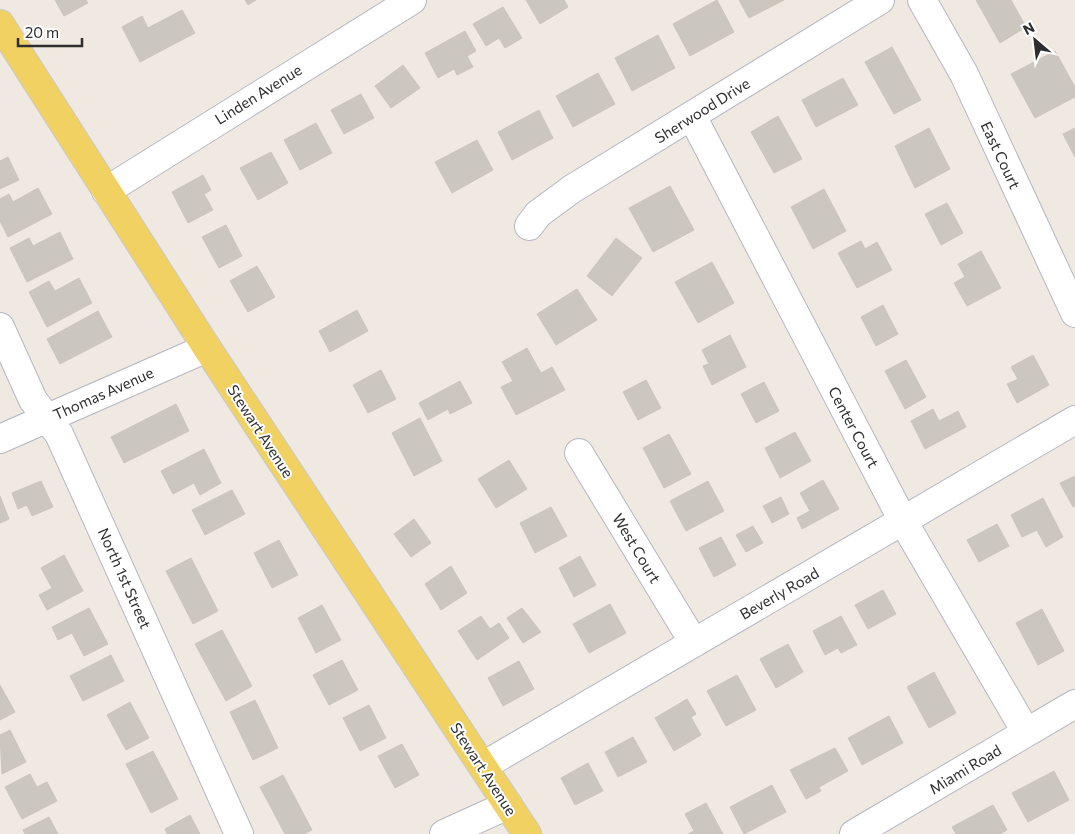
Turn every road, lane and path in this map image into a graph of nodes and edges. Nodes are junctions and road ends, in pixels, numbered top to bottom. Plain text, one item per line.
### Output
1 (412, 0) edge
2 (880, 0) edge
3 (922, 0) edge
4 (0, 24) edge
5 (692, 116) junction
6 (106, 191) junction
7 (529, 226) dead end
8 (1075, 312) edge
9 (0, 327) edge
10 (206, 348) junction
11 (47, 418) junction
12 (1075, 420) edge
13 (0, 439) edge
14 (579, 453) dead end
15 (903, 520) junction
16 (694, 642) junction
17 (1075, 704) edge
18 (1026, 732) junction
19 (483, 766) junction
20 (508, 805) junction
21 (239, 834) edge
22 (444, 834) edge
23 (527, 834) edge
24 (854, 834) edge

1 - 6 street, Linden Avenue
2 - 5 street, Sherwood Drive
3 - 8 street, East Court
4 - 6 main road, Stewart Avenue
5 - 7 street, Sherwood Drive
5 - 15 street, Center Court
6 - 10 main road, Stewart Avenue
9 - 11 street, North 1st Street
10 - 11 street, Thomas Avenue
10 - 19 main road, Stewart Avenue
11 - 13 street, Thomas Avenue
11 - 21 street, North 1st Street
12 - 15 street, Beverly Road
14 - 16 street, West Court
15 - 16 street, Beverly Road
15 - 18 street, Center Court
16 - 19 street, Beverly Road
17 - 18 street, Miami Road
18 - 24 street, Miami Road
19 - 20 main road, Stewart Avenue
20 - 22 street
20 - 23 main road, Stewart Avenue

